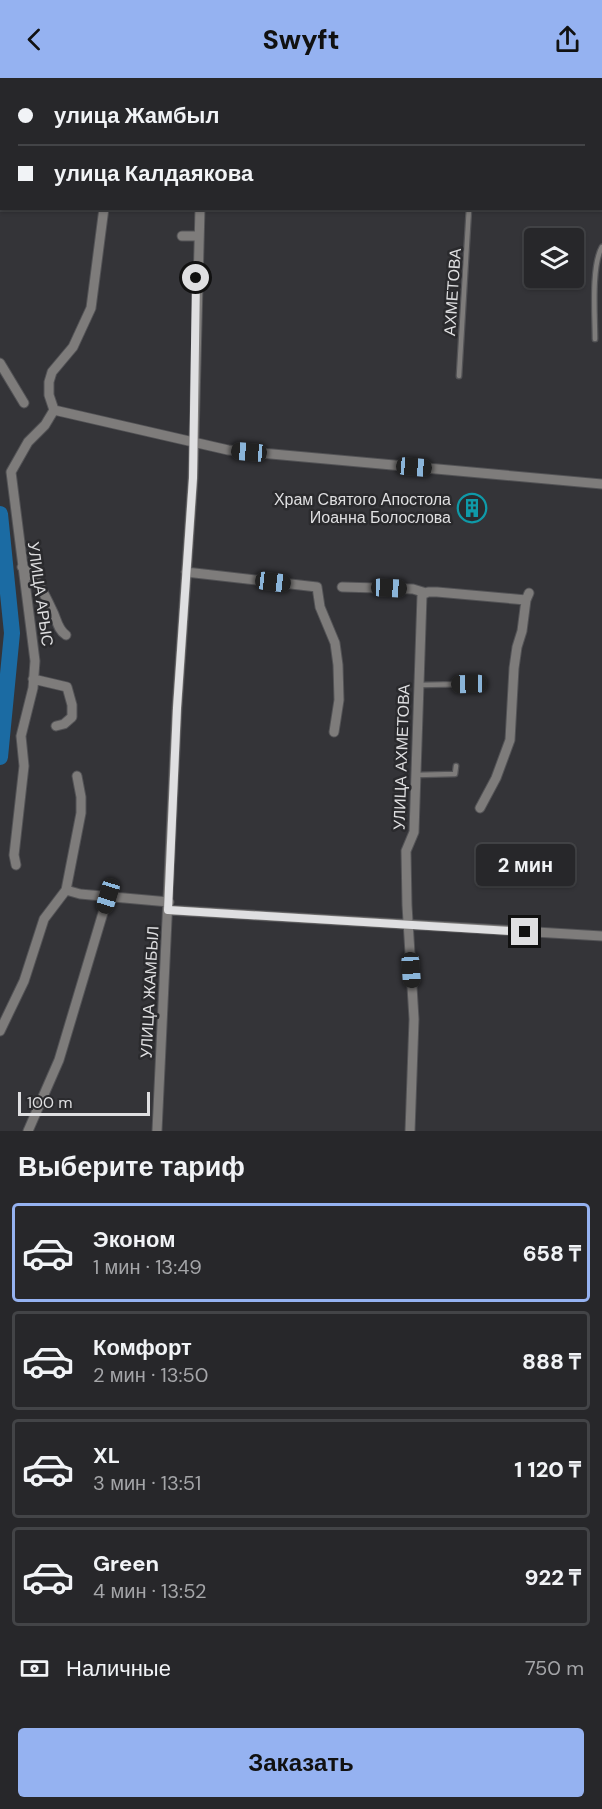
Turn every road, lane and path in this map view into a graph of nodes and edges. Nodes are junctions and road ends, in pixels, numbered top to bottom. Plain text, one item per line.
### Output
1 (104, 210) edge
2 (200, 210) edge
3 (469, 210) edge
4 (182, 236) dead end
5 (198, 236) junction
6 (602, 247) edge
7 (595, 339) dead end
8 (0, 363) edge
9 (459, 376) dead end
10 (24, 404) dead end
11 (54, 410) junction
12 (193, 442) junction
13 (602, 484) edge
14 (22, 567) junction
15 (186, 572) junction
16 (342, 587) dead end
17 (426, 593) junction
18 (66, 635) dead end
19 (33, 679) junction
20 (469, 684) dead end
21 (419, 686) junction
22 (56, 726) dead end
23 (334, 732) dead end
24 (456, 766) dead end
25 (416, 775) junction
26 (77, 776) dead end
27 (480, 808) dead end
28 (16, 865) dead end
29 (66, 890) junction
30 (108, 896) junction
31 (169, 906) junction
32 (409, 924) junction
33 (602, 936) edge
34 (0, 1031) edge
35 (28, 1131) edge
36 (157, 1131) edge
37 (410, 1131) edge

1 - 11 street
2 - 5 street, УЛИЦА ЖАМБЫЛ
3 - 9 lane, АХМЕТОВА
4 - 5 street
5 - 12 street, УЛИЦА ЖАМБЫЛ
6 - 7 lane
8 - 10 street
11 - 12 street
11 - 14 street, УЛИЦА АРЫС
12 - 13 street
12 - 15 street, УЛИЦА ЖАМБЫЛ
14 - 18 street
14 - 19 street, УЛИЦА АРЫС
15 - 23 street
15 - 31 street, УЛИЦА ЖАМБЫЛ
16 - 17 street
17 - 21 street, УЛИЦА АХМЕТОВА
17 - 27 street
19 - 22 street
19 - 28 street, УЛИЦА АРЫС
20 - 21 lane
21 - 25 street, УЛИЦА АХМЕТОВА
24 - 25 lane
25 - 32 street, УЛИЦА АХМЕТОВА
26 - 29 street
29 - 30 street
29 - 34 street
30 - 31 street
30 - 35 street
31 - 32 street
31 - 36 street, УЛИЦА ЖАМБЫЛ
32 - 33 street
32 - 37 street, УЛИЦА АХМЕТОВА

